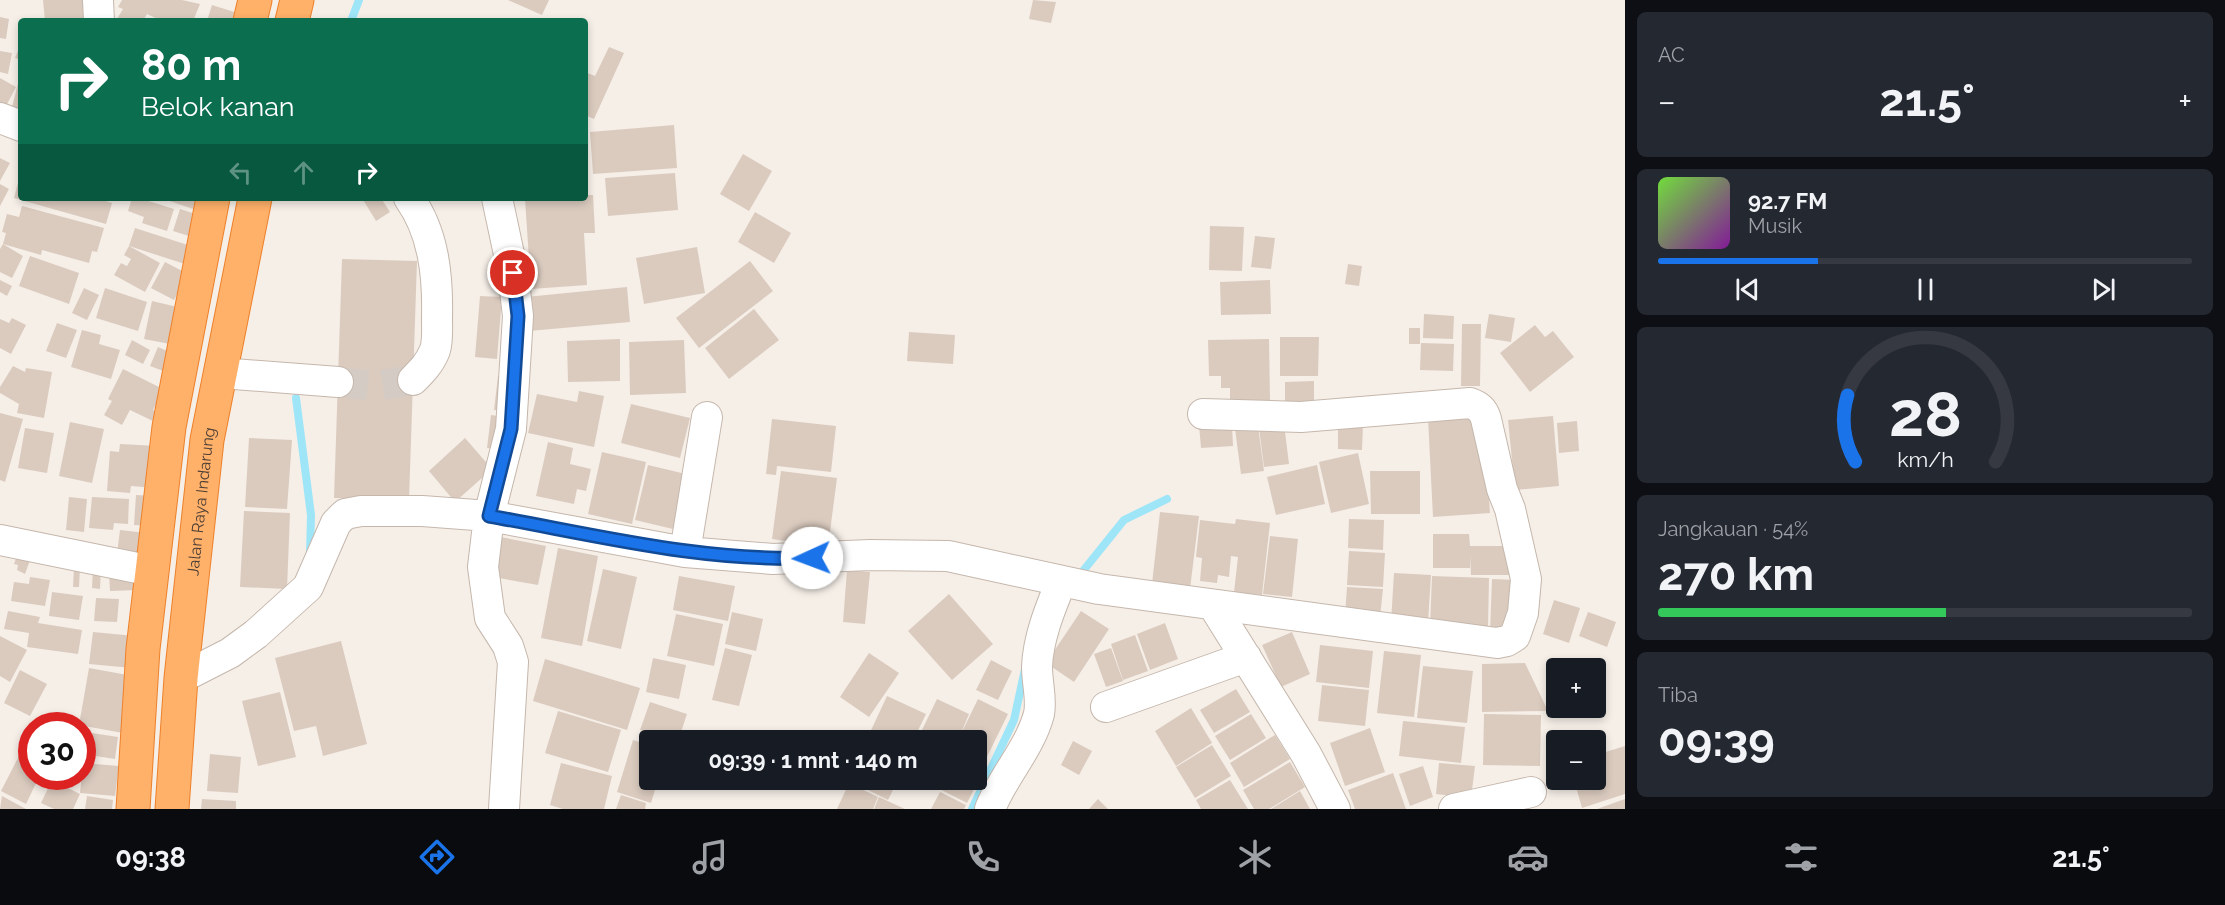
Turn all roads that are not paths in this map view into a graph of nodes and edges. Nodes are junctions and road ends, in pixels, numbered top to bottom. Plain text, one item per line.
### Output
1 (98, 0) edge
2 (255, 0) edge
3 (297, 0) edge
4 (99, 18) edge
5 (251, 18) edge
6 (293, 18) edge
7 (0, 118) edge
8 (18, 125) edge
9 (212, 201) edge
10 (254, 201) edge
11 (410, 201) edge
12 (498, 201) edge
13 (221, 372) junction
14 (413, 380) tunnel mouth
15 (338, 382) tunnel mouth
16 (1203, 414) dead end
17 (707, 417) dead end
18 (489, 516) junction
19 (0, 540) edge
20 (685, 552) junction
21 (152, 571) junction
22 (1061, 582) junction
23 (1213, 605) junction
24 (1246, 657) junction
25 (181, 678) junction
26 (1106, 706) dead end
27 (1531, 792) dead end
28 (133, 809) edge
29 (172, 809) edge
30 (504, 809) edge
31 (990, 809) edge
32 (1335, 809) edge
33 (1454, 809) edge

1 - 4 street
2 - 5 highway
3 - 6 highway
7 - 8 street
9 - 21 highway
10 - 13 highway, Jalan Raya Indarung
11 - 14 street
12 - 18 street
13 - 15 street
13 - 25 highway, Jalan Raya Indarung
16 - 23 street
17 - 20 street
18 - 20 street
18 - 25 street
18 - 30 street
19 - 21 street
20 - 22 street
21 - 28 highway
22 - 23 street
22 - 31 street
23 - 24 street
24 - 26 street
24 - 32 street
25 - 29 highway, Jalan Raya Indarung
27 - 33 street

